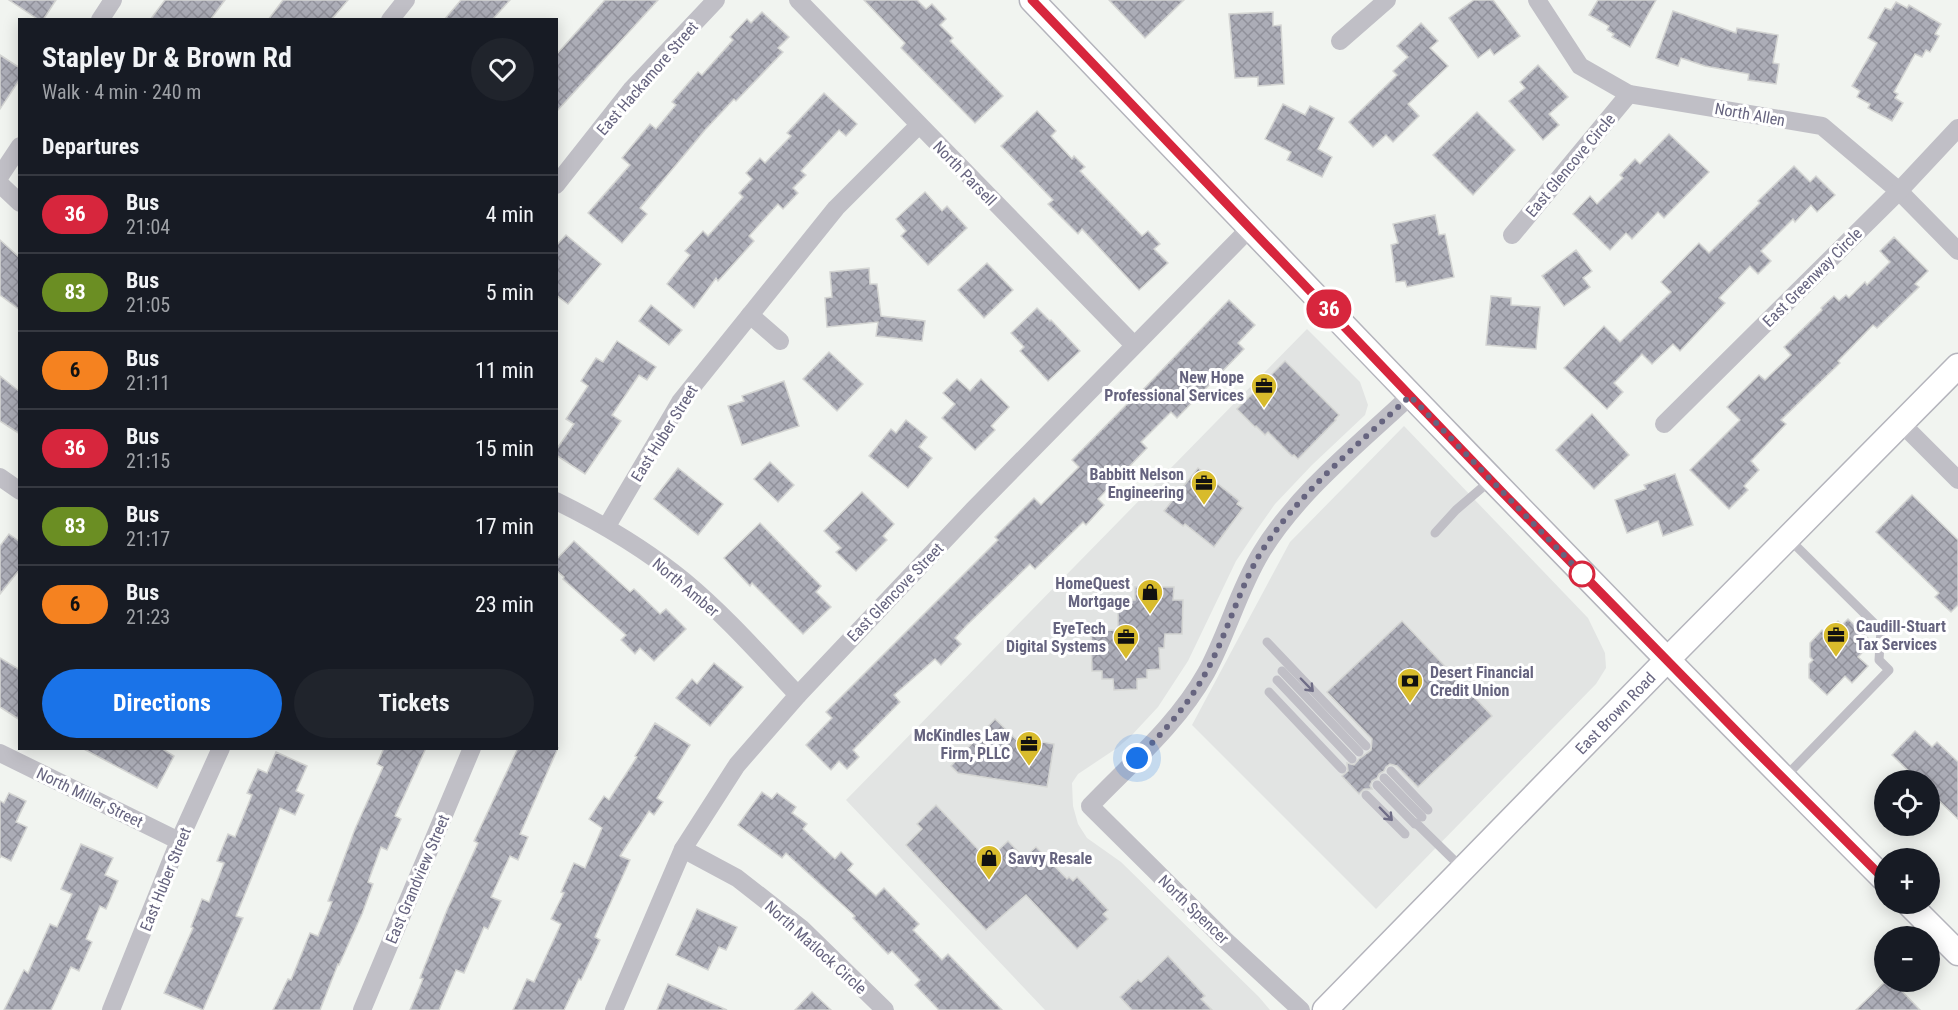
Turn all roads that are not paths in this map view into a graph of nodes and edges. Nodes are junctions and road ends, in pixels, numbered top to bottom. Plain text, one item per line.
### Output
1 (112, 0) edge
2 (406, 0) edge
3 (716, 0) edge
4 (798, 0) edge
5 (1387, 0) edge
6 (1537, 0) edge
7 (1042, 4) edge
8 (101, 18) edge
9 (392, 18) edge
10 (1340, 41) dead end
11 (1629, 94) junction
12 (919, 125) junction
13 (1958, 128) edge
14 (18, 149) edge
15 (0, 176) edge
16 (558, 182) edge
17 (0, 184) edge
18 (1899, 191) junction
19 (18, 201) edge
20 (1251, 227) junction
21 (1512, 236) dead end
22 (1958, 251) edge
23 (750, 315) junction
24 (780, 341) dead end
25 (1134, 345) junction
26 (1958, 366) edge
27 (1410, 396) junction
28 (1901, 423) junction
29 (1664, 424) dead end
30 (0, 477) edge
31 (1491, 480) junction
32 (1958, 480) edge
33 (18, 490) edge
34 (558, 502) edge
35 (607, 526) junction
36 (1435, 533) dead end
37 (1787, 538) junction
38 (1267, 642) dead end
39 (1667, 660) junction
40 (1279, 676) dead end
41 (1269, 692) dead end
42 (798, 695) junction
43 (220, 750) edge
44 (471, 750) edge
45 (0, 753) edge
46 (1342, 769) dead end
47 (1784, 778) junction
48 (1366, 795) dead end
49 (1420, 818) junction
50 (1405, 834) dead end
51 (179, 841) junction
52 (683, 849) junction
53 (1462, 868) junction
54 (1874, 869) edge
55 (1919, 914) edge
56 (1958, 953) edge
57 (111, 1010) edge
58 (362, 1010) edge
59 (614, 1010) edge
60 (885, 1010) edge
61 (1301, 1010) edge
62 (1325, 1010) edge

1 - 8 street
2 - 9 street
3 - 16 street, East Hackamore Street
4 - 12 street, North Parsell
5 - 10 street
6 - 11 street, North Allen
7 - 20 main road
11 - 18 street, North Allen
11 - 21 street, East Glencove Circle
12 - 23 street, East Huber Street
12 - 25 street, North Parsell
13 - 18 street, East Greenway Circle
14 - 15 street
17 - 19 street
18 - 22 street, North Allen
18 - 29 street, East Greenway Circle
20 - 25 street, East Glencove Street
20 - 27 main road
23 - 24 street
23 - 35 street, East Huber Street
25 - 42 street, East Glencove Street
26 - 28 main road, East Brown Road
27 - 31 main road
27 - 61 street, North Spencer
28 - 32 street
28 - 37 main road, East Brown Road
30 - 33 street
31 - 36 lane
31 - 39 main road
34 - 35 street, North Amber
35 - 42 street, North Amber
37 - 39 main road, East Brown Road
37 - 47 lane
38 -> 40 lane
39 - 47 main road
39 - 53 main road, East Brown Road
41 - 46 lane
42 - 52 street, East Glencove Street
43 - 51 street, East Huber Street
44 - 58 street, East Grandview Street
45 - 51 street, North Miller Street
47 - 54 main road
48 -> 50 lane
49 - 49 lane
49 - 53 lane
51 - 57 street, East Huber Street
52 - 59 street, East Glencove Street
52 - 60 street, North Matlock Circle
53 - 62 main road, East Brown Road
55 - 56 main road

